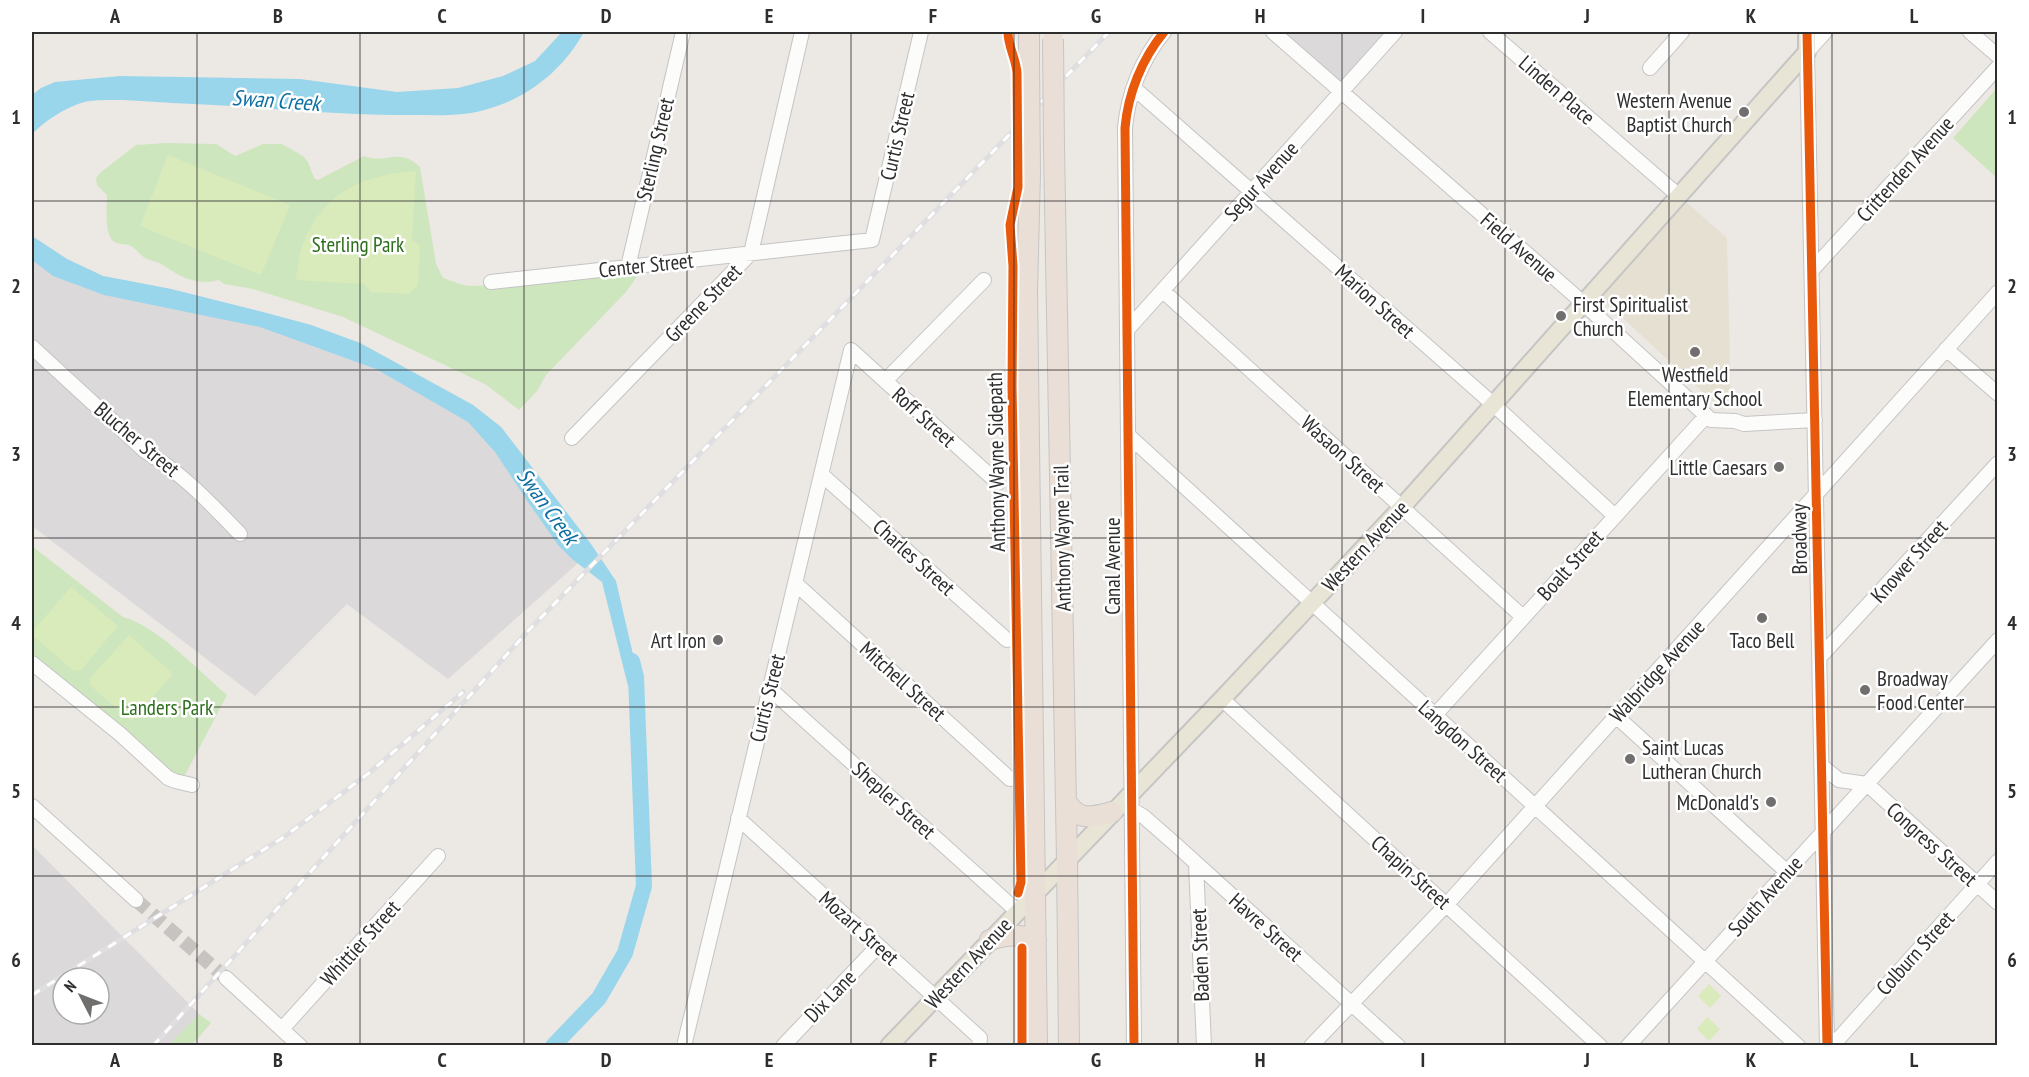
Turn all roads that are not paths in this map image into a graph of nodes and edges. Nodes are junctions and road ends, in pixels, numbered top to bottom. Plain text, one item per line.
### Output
1 (683, 32) edge
2 (802, 32) edge
3 (921, 32) edge
4 (1029, 32) edge
5 (1164, 32) edge
6 (1273, 32) edge
7 (1395, 32) edge
8 (1490, 32) edge
9 (1682, 32) edge
10 (1807, 32) edge
11 (1825, 32) edge
12 (1970, 32) edge
13 (1053, 35) edge
14 (1807, 52) junction
15 (1998, 56) edge
16 (1998, 67) edge
17 (1650, 68) dead end
18 (1134, 88) junction
19 (1342, 91) junction
20 (1251, 191) junction
21 (1679, 196) junction
22 (872, 240) joint
23 (751, 253) junction
24 (628, 267) junction
25 (1812, 270) junction
26 (984, 280) dead end
27 (491, 282) dead end
28 (1163, 291) junction
29 (1998, 292) edge
30 (1583, 303) junction
31 (1127, 330) junction
32 (32, 347) edge
33 (1946, 349) junction
34 (851, 350) joint
35 (885, 381) junction
36 (1998, 394) edge
37 (1494, 405) junction
38 (1706, 416) junction
39 (1815, 420) junction
40 (1129, 436) junction
41 (572, 438) dead end
42 (1998, 464) edge
43 (821, 474) junction
44 (998, 483) dead end
45 (1816, 494) junction
46 (1401, 507) junction
47 (1615, 516) junction
48 (240, 534) dead end
49 (795, 584) junction
50 (1312, 603) junction
51 (1523, 617) junction
52 (1006, 640) dead end
53 (1998, 640) edge
54 (1820, 657) junction
55 (32, 663) edge
56 (770, 689) junction
57 (1222, 699) junction
58 (1435, 715) junction
59 (1616, 716) junction
60 (1822, 766) junction
61 (1010, 779) dead end
62 (192, 784) dead end
63 (1867, 784) junction
64 (1132, 792) junction
65 (1066, 801) junction
66 (32, 806) edge
67 (1536, 807) junction
68 (1122, 811) junction
69 (738, 818) junction
70 (1823, 832) junction
71 (438, 856) dead end
72 (1067, 860) junction
73 (1998, 861) edge
74 (1196, 864) junction
75 (1787, 872) junction
76 (1977, 884) junction
77 (1035, 893) junction
78 (136, 900) tunnel mouth
79 (1998, 903) edge
80 (1447, 904) junction
81 (1017, 911) junction
82 (990, 940) junction
83 (1035, 940) junction
84 (878, 946) junction
85 (1705, 961) junction
86 (226, 978) tunnel mouth
87 (935, 998) junction
88 (1351, 1004) junction
89 (282, 1029) junction
90 (980, 1042) edge
91 (300, 1046) edge
92 (684, 1046) edge
93 (783, 1046) edge
94 (889, 1046) edge
95 (1037, 1046) edge
96 (1069, 1046) edge
97 (1134, 1046) edge
98 (1204, 1046) edge
99 (1311, 1046) edge
100 (1398, 1046) edge
101 (1600, 1046) edge
102 (1629, 1046) edge
103 (1798, 1046) edge
104 (1827, 1046) edge
105 (1832, 1046) edge

1 - 24 street, Sterling Street
2 - 23 street, Greene Street
3 - 22 street, Curtis Street
4 - 77 highway, Anthony Wayne Trail, bridge
5 - 18 street, Canal Avenue
6 - 19 street, Field Avenue
7 - 19 street, Segur Avenue
8 - 21 street, Linden Place
9 - 17 street
10 - 14 main road, Broadway
11 - 14 street, Western Avenue
12 - 15 street
13 - 65 highway, Anthony Wayne Trail, bridge
14 - 21 main road, Western Avenue
14 - 25 street, Broadway
16 - 25 street, Crittenden Avenue
18 - 20 street, Marion Street
18 - 31 street, Canal Avenue
19 - 20 street, Segur Avenue
19 - 30 street, Field Avenue
20 - 28 street, Segur Avenue
20 - 37 street, Marion Street
21 - 30 main road, Western Avenue
22 - 23 street, Center Street
23 - 24 street, Center Street
23 - 41 street, Greene Street
24 - 27 street, Center Street
25 - 39 street, Broadway
26 - 35 street
28 - 31 street, Segur Avenue
28 - 46 street, Wasaon Street
29 - 33 street, Walbridge Avenue
30 - 37 main road, Western Avenue
30 - 38 street, Field Avenue
31 - 40 street, Canal Avenue
32 - 48 street, Blucher Street
33 - 36 street
33 - 45 street, Walbridge Avenue
34 - 35 street, Roff Street
34 - 43 street, Curtis Street
35 - 44 street, Roff Street
37 - 46 main road, Western Avenue
37 - 47 street, Marion Street
38 - 39 street
38 - 47 street, Boalt Street
39 - 45 street, Broadway
40 - 50 street, Langdon Street
40 - 64 street, Canal Avenue
42 - 54 street, Knower Street
43 - 49 street, Curtis Street
43 - 52 street, Charles Street
45 - 54 street, Broadway
45 - 59 street, Walbridge Avenue
46 - 50 main road, Western Avenue
46 - 51 street, Wasaon Street
47 - 51 street, Boalt Street
49 - 56 street, Curtis Street
49 - 61 street, Mitchell Street
50 - 57 main road, Western Avenue
50 - 58 street, Langdon Street
51 - 58 street, Boalt Street
53 - 63 street, South Avenue
54 - 60 street, Broadway
55 - 62 street
56 - 69 street, Curtis Street
56 - 81 street, Shepler Street
57 - 64 main road, Western Avenue
57 - 80 street, Chapin Street
58 - 67 street, Langdon Street
59 - 67 street, Walbridge Avenue
59 - 75 street
60 - 63 street
60 - 70 street, Broadway
63 - 70 street, South Avenue
63 - 76 street, Congress Street
64 - 68 main road, Western Avenue
65 - 68 highway
65 - 72 highway, Anthony Wayne Trail
66 - 78 street
67 - 80 street, Walbridge Avenue
67 - 85 street, Langdon Street
68 - 72 main road, Western Avenue
68 - 74 street, Havre Street
68 - 97 street
69 - 84 street, Mozart Street
69 - 92 street, Curtis Street
70 - 75 street, South Avenue
70 - 104 street, Broadway
71 - 89 street, Whittier Street
72 - 77 main road, Western Avenue
72 - 96 highway, Anthony Wayne Trail
73 - 76 street, Colburn Street
74 - 88 street, Havre Street
74 - 98 street, Baden Street
75 - 85 street, South Avenue
76 - 79 street, Congress Street
76 - 105 street, Colburn Street
77 - 81 main road, Western Avenue
77 - 83 highway, Anthony Wayne Trail
80 - 88 street, Walbridge Avenue
80 - 101 street, Chapin Street
81 - 82 main road, Western Avenue
82 - 83 highway
82 - 87 main road, Western Avenue
83 - 95 highway, Anthony Wayne Trail
84 - 87 street, Mozart Street
84 - 93 street, Dix Lane
85 - 102 street, South Avenue
85 - 103 street, Langdon Street
86 - 89 street
87 - 90 street, Mozart Street
87 - 94 main road, Western Avenue
88 - 99 street, Walbridge Avenue
88 - 100 street, Havre Street
89 - 91 street

